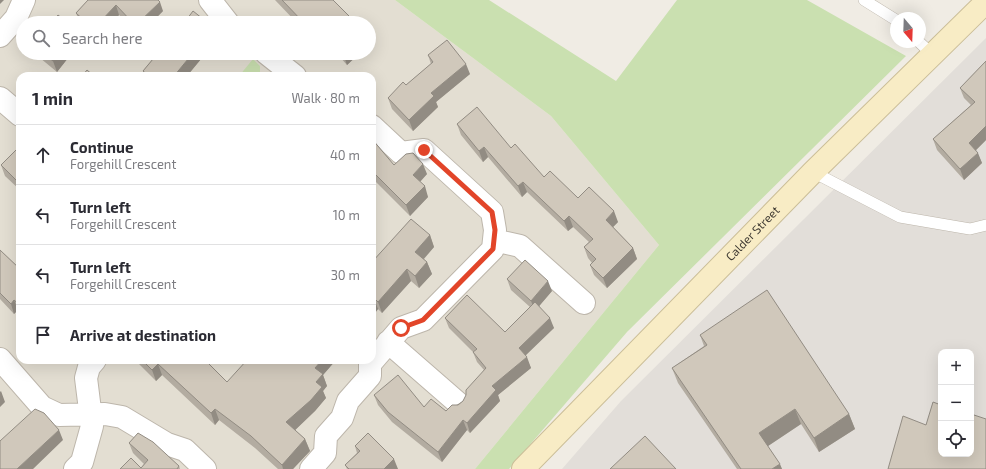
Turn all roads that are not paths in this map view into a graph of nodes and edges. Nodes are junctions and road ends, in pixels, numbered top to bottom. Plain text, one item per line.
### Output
1 (24, 0) edge
2 (210, 0) edge
3 (864, 0) edge
4 (986, 2) edge
5 (17, 16) edge
6 (223, 16) edge
7 (890, 16) edge
8 (16, 18) edge
9 (0, 36) edge
10 (926, 48) edge
11 (275, 60) edge
12 (290, 72) edge
13 (376, 130) edge
14 (807, 178) junction
15 (986, 224) edge
16 (494, 240) junction
17 (584, 303) dead end
18 (388, 342) junction
19 (376, 357) edge
20 (0, 358) edge
21 (91, 364) edge
22 (370, 364) edge
23 (458, 403) edge
24 (91, 415) junction
25 (75, 469) edge
26 (206, 469) edge
27 (311, 469) edge
28 (523, 469) edge

1 - 5 street
2 - 6 street
3 - 7 lane
4 - 10 main road, Calder Street
8 - 9 street
10 - 14 main road, Calder Street
11 - 12 street
13 - 16 street
14 - 15 lane
14 - 28 main road, Calder Street
16 - 17 street
16 - 18 street
18 - 19 street
18 - 23 street
20 - 24 street
21 - 24 street
22 - 27 street
24 - 25 street
24 - 26 street

